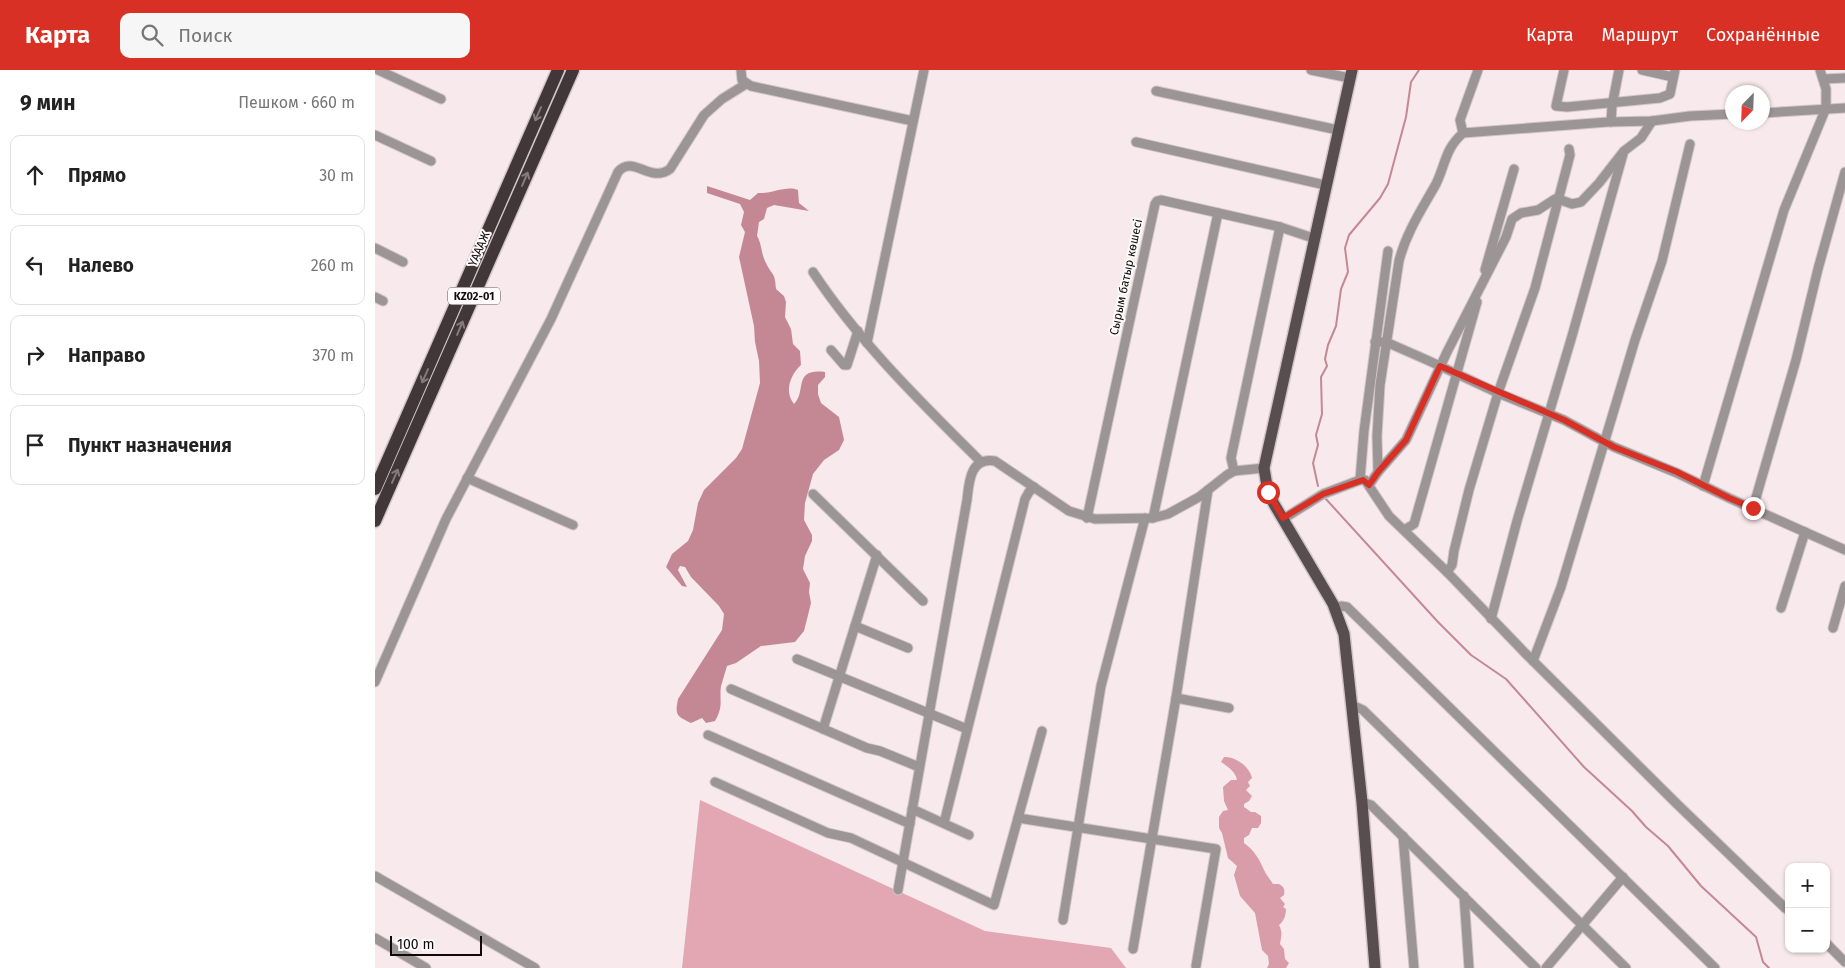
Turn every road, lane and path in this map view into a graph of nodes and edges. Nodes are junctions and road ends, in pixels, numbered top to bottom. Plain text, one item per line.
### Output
1 (378, 70) edge
2 (558, 70) edge
3 (573, 70) edge
4 (741, 70) edge
5 (924, 70) edge
6 (1311, 70) edge
7 (1478, 70) edge
8 (1564, 70) edge
9 (1619, 70) edge
10 (1643, 70) edge
11 (1351, 74) edge
12 (1674, 74) edge
13 (1822, 74) edge
14 (1845, 78) edge
15 (746, 84) junction
16 (1156, 91) dead end
17 (441, 99) dead end
18 (1613, 103) junction
19 (1826, 108) junction
20 (1845, 108) edge
21 (1770, 112) edge
22 (1725, 114) edge
23 (913, 121) junction
24 (1611, 122) junction
25 (1652, 122) junction
26 (1338, 130) junction
27 (1463, 133) junction
28 (375, 135) edge
29 (1136, 142) dead end
30 (1690, 144) dead end
31 (1569, 149) dead end
32 (1624, 151) junction
33 (431, 161) dead end
34 (1514, 169) dead end
35 (1845, 172) edge
36 (1325, 185) junction
37 (1557, 199) junction
38 (1217, 214) junction
39 (1280, 228) junction
40 (1313, 238) junction
41 (375, 248) edge
42 (1388, 251) dead end
43 (403, 262) dead end
44 (813, 272) dead end
45 (1480, 287) junction
46 (858, 331) junction
47 (1375, 342) junction
48 (1386, 342) junction
49 (867, 343) junction
50 (831, 350) dead end
51 (1440, 366) junction
52 (1456, 374) junction
53 (1498, 393) junction
54 (1548, 415) junction
55 (1604, 442) junction
56 (981, 462) junction
57 (1264, 468) junction
58 (1234, 471) junction
59 (1378, 472) junction
60 (467, 478) junction
61 (1360, 480) junction
62 (1369, 485) junction
63 (1703, 486) junction
64 (1035, 487) junction
65 (375, 489) edge
66 (1208, 490) junction
67 (813, 494) dead end
68 (1753, 508) junction
69 (1087, 518) junction
70 (1149, 518) junction
71 (1283, 518) junction
72 (375, 521) edge
73 (573, 525) dead end
74 (1405, 530) junction
75 (1805, 532) junction
76 (1845, 550) edge
77 (877, 556) junction
78 (1447, 572) junction
79 (1845, 586) edge
80 (923, 601) dead end
81 (1781, 608) dead end
82 (1335, 609) junction
83 (1491, 619) junction
84 (855, 626) junction
85 (1833, 628) dead end
86 (908, 648) dead end
87 (797, 659) dead end
88 (1533, 661) junction
89 (839, 676) junction
90 (375, 682) edge
91 (731, 689) dead end
92 (1176, 698) junction
93 (1352, 705) junction
94 (1229, 708) dead end
95 (928, 713) junction
96 (823, 729) junction
97 (967, 730) junction
98 (1043, 732) dead end
99 (709, 736) dead end
100 (919, 767) junction
101 (715, 782) dead end
102 (1362, 802) junction
103 (912, 809) junction
104 (1018, 818) junction
105 (944, 822) junction
106 (910, 824) junction
107 (1077, 828) junction
108 (969, 835) dead end
109 (1403, 836) junction
110 (1152, 839) junction
111 (903, 862) junction
112 (375, 876) edge
113 (1623, 878) junction
114 (898, 890) dead end
115 (1463, 896) junction
116 (1785, 908) edge
117 (1063, 920) dead end
118 (1582, 925) junction
119 (375, 938) edge
120 (1830, 947) edge
121 (1133, 949) dead end
122 (1845, 962) edge
123 (1196, 966) dead end
124 (426, 968) edge
125 (535, 968) edge
126 (1375, 968) edge
127 (1414, 968) edge
128 (1469, 968) edge
129 (1536, 968) edge
130 (1546, 968) edge
131 (1626, 968) edge
132 (1715, 968) edge

1 - 17 street
2 -> 65 highway, ҮАААЖ / KZ02-01
72 -> 3 highway, ҮАААЖ / KZ02-01
4 - 15 street
5 - 23 street
6 - 11 street
7 - 27 street
8 - 18 street
9 - 18 street
10 - 12 street
11 - 26 main road
12 - 18 street
13 - 14 street
13 - 19 street
15 - 23 street
15 - 60 street
16 - 26 street
18 - 24 street
19 - 20 street
19 - 21 street
19 - 63 street
22 - 25 street
23 - 49 street
24 - 25 street
24 - 27 street
25 - 32 street
26 - 36 main road
27 - 48 street
28 - 33 street
29 - 36 street
30 - 55 street
31 - 37 street
32 - 37 street
32 - 54 street
34 - 45 street
35 - 68 street
36 - 40 main road
37 - 45 street
37 - 53 street
38 - 39 street, Сырым батыр көшесі
38 - 69 street, Сырым батыр көшесі
38 - 70 street
39 - 40 street, Сырым батыр көшесі
39 - 58 street
40 - 57 main road
41 - 43 street
42 - 47 street
44 - 46 street
45 - 51 street
45 - 52 street
46 - 49 street
46 - 50 street
47 - 48 street
47 - 61 street
48 - 51 street
48 - 59 street
49 - 56 street
51 - 52 street
51 - 59 street
52 - 53 street
52 - 74 street
53 - 54 street
53 - 78 street
54 - 55 street
54 - 83 street
55 - 63 street
55 - 88 street
56 - 64 street
56 - 95 street
57 - 58 street
57 - 71 main road
58 - 66 street
59 - 62 street
60 - 73 street
60 - 90 street
61 - 62 street
61 - 71 street
62 - 74 street
63 - 68 street
64 - 69 street
64 - 97 street
66 - 70 street
66 - 92 street
67 - 77 street
68 - 75 street
69 - 70 street
70 - 107 street
71 - 82 main road
74 - 78 street
75 - 76 street
75 - 81 street
77 - 80 street
77 - 84 street
78 - 83 street
79 - 85 street
82 - 93 main road
82 - 113 street
83 - 88 street
84 - 86 street
84 - 89 street
87 - 89 street
88 - 116 street
89 - 95 street
89 - 96 street
91 - 96 street
92 - 94 street
92 - 110 street
93 - 102 main road
93 - 118 street
95 - 97 street
95 - 100 street
96 - 100 street
97 - 105 street
98 - 104 street
99 - 106 street
100 - 103 street
101 - 111 street
102 - 109 street
102 - 126 main road
103 - 105 street
103 - 106 street
104 - 107 street
104 - 111 street
105 - 108 street
106 - 111 street
107 - 110 street
107 - 117 street
109 - 115 street
109 - 127 street
110 - 121 street
110 - 123 street
111 - 114 street
112 - 125 street
113 - 118 street
113 - 132 street
115 - 128 street
115 - 129 street
118 - 130 street
118 - 131 street
119 - 124 street
120 - 122 street

